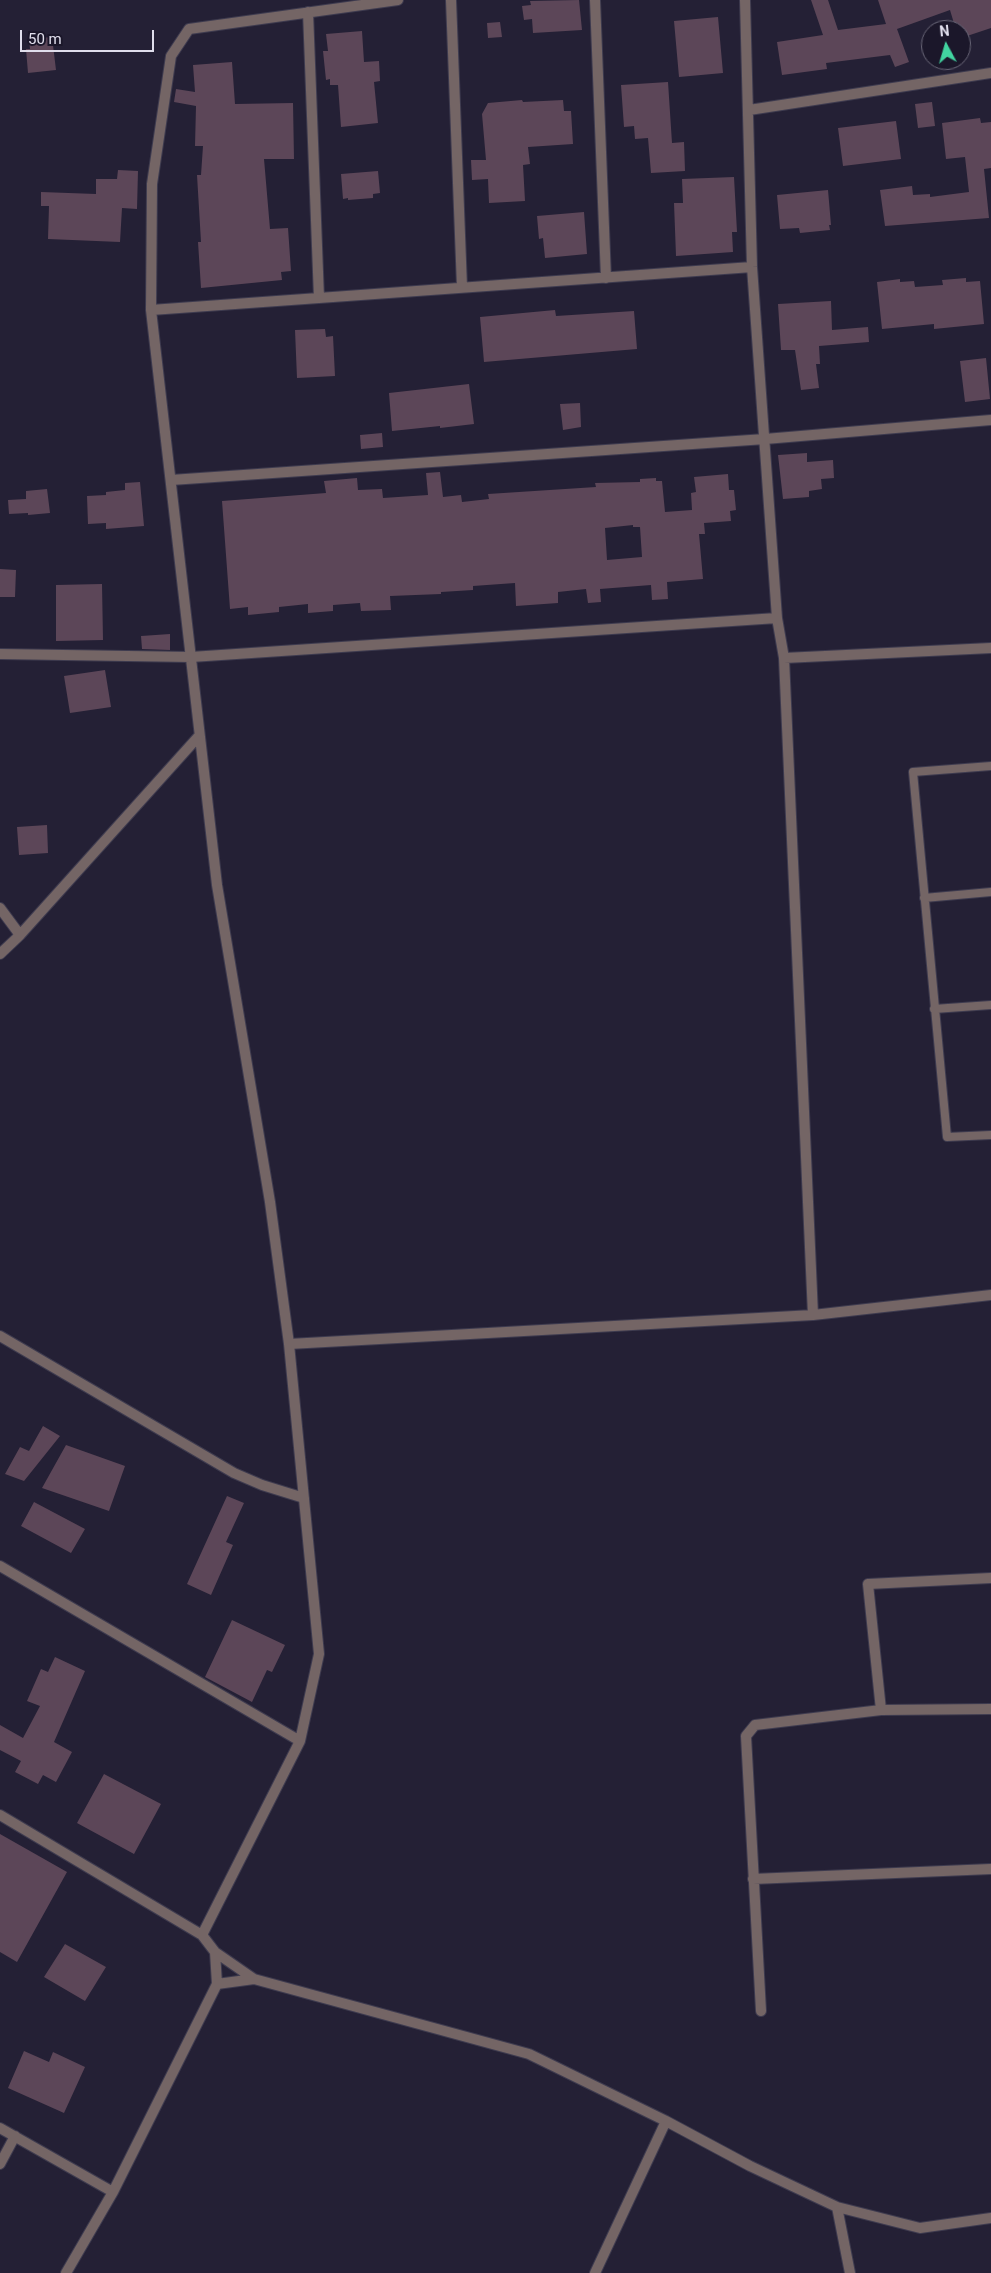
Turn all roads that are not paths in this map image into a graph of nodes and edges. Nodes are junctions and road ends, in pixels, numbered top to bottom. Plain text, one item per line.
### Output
1 (398, 0) edge
2 (451, 0) edge
3 (594, 0) edge
4 (745, 0) edge
5 (308, 12) junction
6 (991, 73) edge
7 (749, 110) junction
8 (752, 267) junction
9 (606, 278) junction
10 (462, 287) junction
11 (320, 298) junction
12 (151, 310) junction
13 (991, 420) edge
14 (764, 440) junction
15 (171, 480) junction
16 (777, 618) junction
17 (991, 648) edge
18 (0, 654) edge
19 (191, 657) junction
20 (784, 658) junction
21 (198, 737) junction
22 (991, 766) edge
23 (991, 892) edge
24 (924, 898) junction
25 (0, 908) edge
26 (20, 935) junction
27 (0, 954) edge
28 (991, 1004) edge
29 (934, 1008) junction
30 (991, 1135) edge
31 (991, 1295) edge
32 (813, 1315) junction
33 (0, 1336) edge
34 (289, 1344) junction
35 (304, 1498) junction
36 (0, 1566) edge
37 (991, 1578) edge
38 (991, 1709) edge
39 (881, 1710) junction
40 (300, 1742) junction
41 (0, 1814) edge
42 (991, 1869) edge
43 (753, 1878) junction
44 (202, 1935) junction
45 (215, 1952) junction
46 (254, 1979) junction
47 (217, 1984) junction
48 (761, 2011) dead end
49 (666, 2121) junction
50 (0, 2128) edge
51 (15, 2136) junction
52 (0, 2164) edge
53 (113, 2192) junction
54 (837, 2207) junction
55 (991, 2218) edge
56 (66, 2273) edge
57 (595, 2273) edge
58 (850, 2273) edge

1 - 5 street
2 - 10 street
3 - 9 street
4 - 7 street
5 - 11 street
5 - 12 street
6 - 7 street
7 - 8 street
8 - 9 street
8 - 14 street
9 - 10 street
10 - 11 street
11 - 12 street
12 - 15 street
13 - 14 street
14 - 15 street
14 - 16 street
15 - 19 street
16 - 19 street
16 - 20 street
17 - 20 street
18 - 19 street
19 - 21 street
20 - 32 street
21 - 26 street
21 - 34 street
22 - 24 lane
23 - 24 lane
24 - 29 lane
25 - 26 street
26 - 27 street
28 - 29 lane
29 - 30 lane
31 - 32 street
32 - 34 street
33 - 35 street
34 - 35 street
35 - 40 street
36 - 40 street
37 - 39 street
38 - 39 street
39 - 43 street
40 - 44 street
41 - 44 street
42 - 43 street
43 - 48 street
44 - 45 street
45 - 46 street
45 - 47 street
46 - 47 street
46 - 49 street
47 - 53 street
49 - 54 street
49 - 57 street
50 - 51 street
51 - 52 street
51 - 53 street
53 - 56 street
54 - 55 street
54 - 58 street

